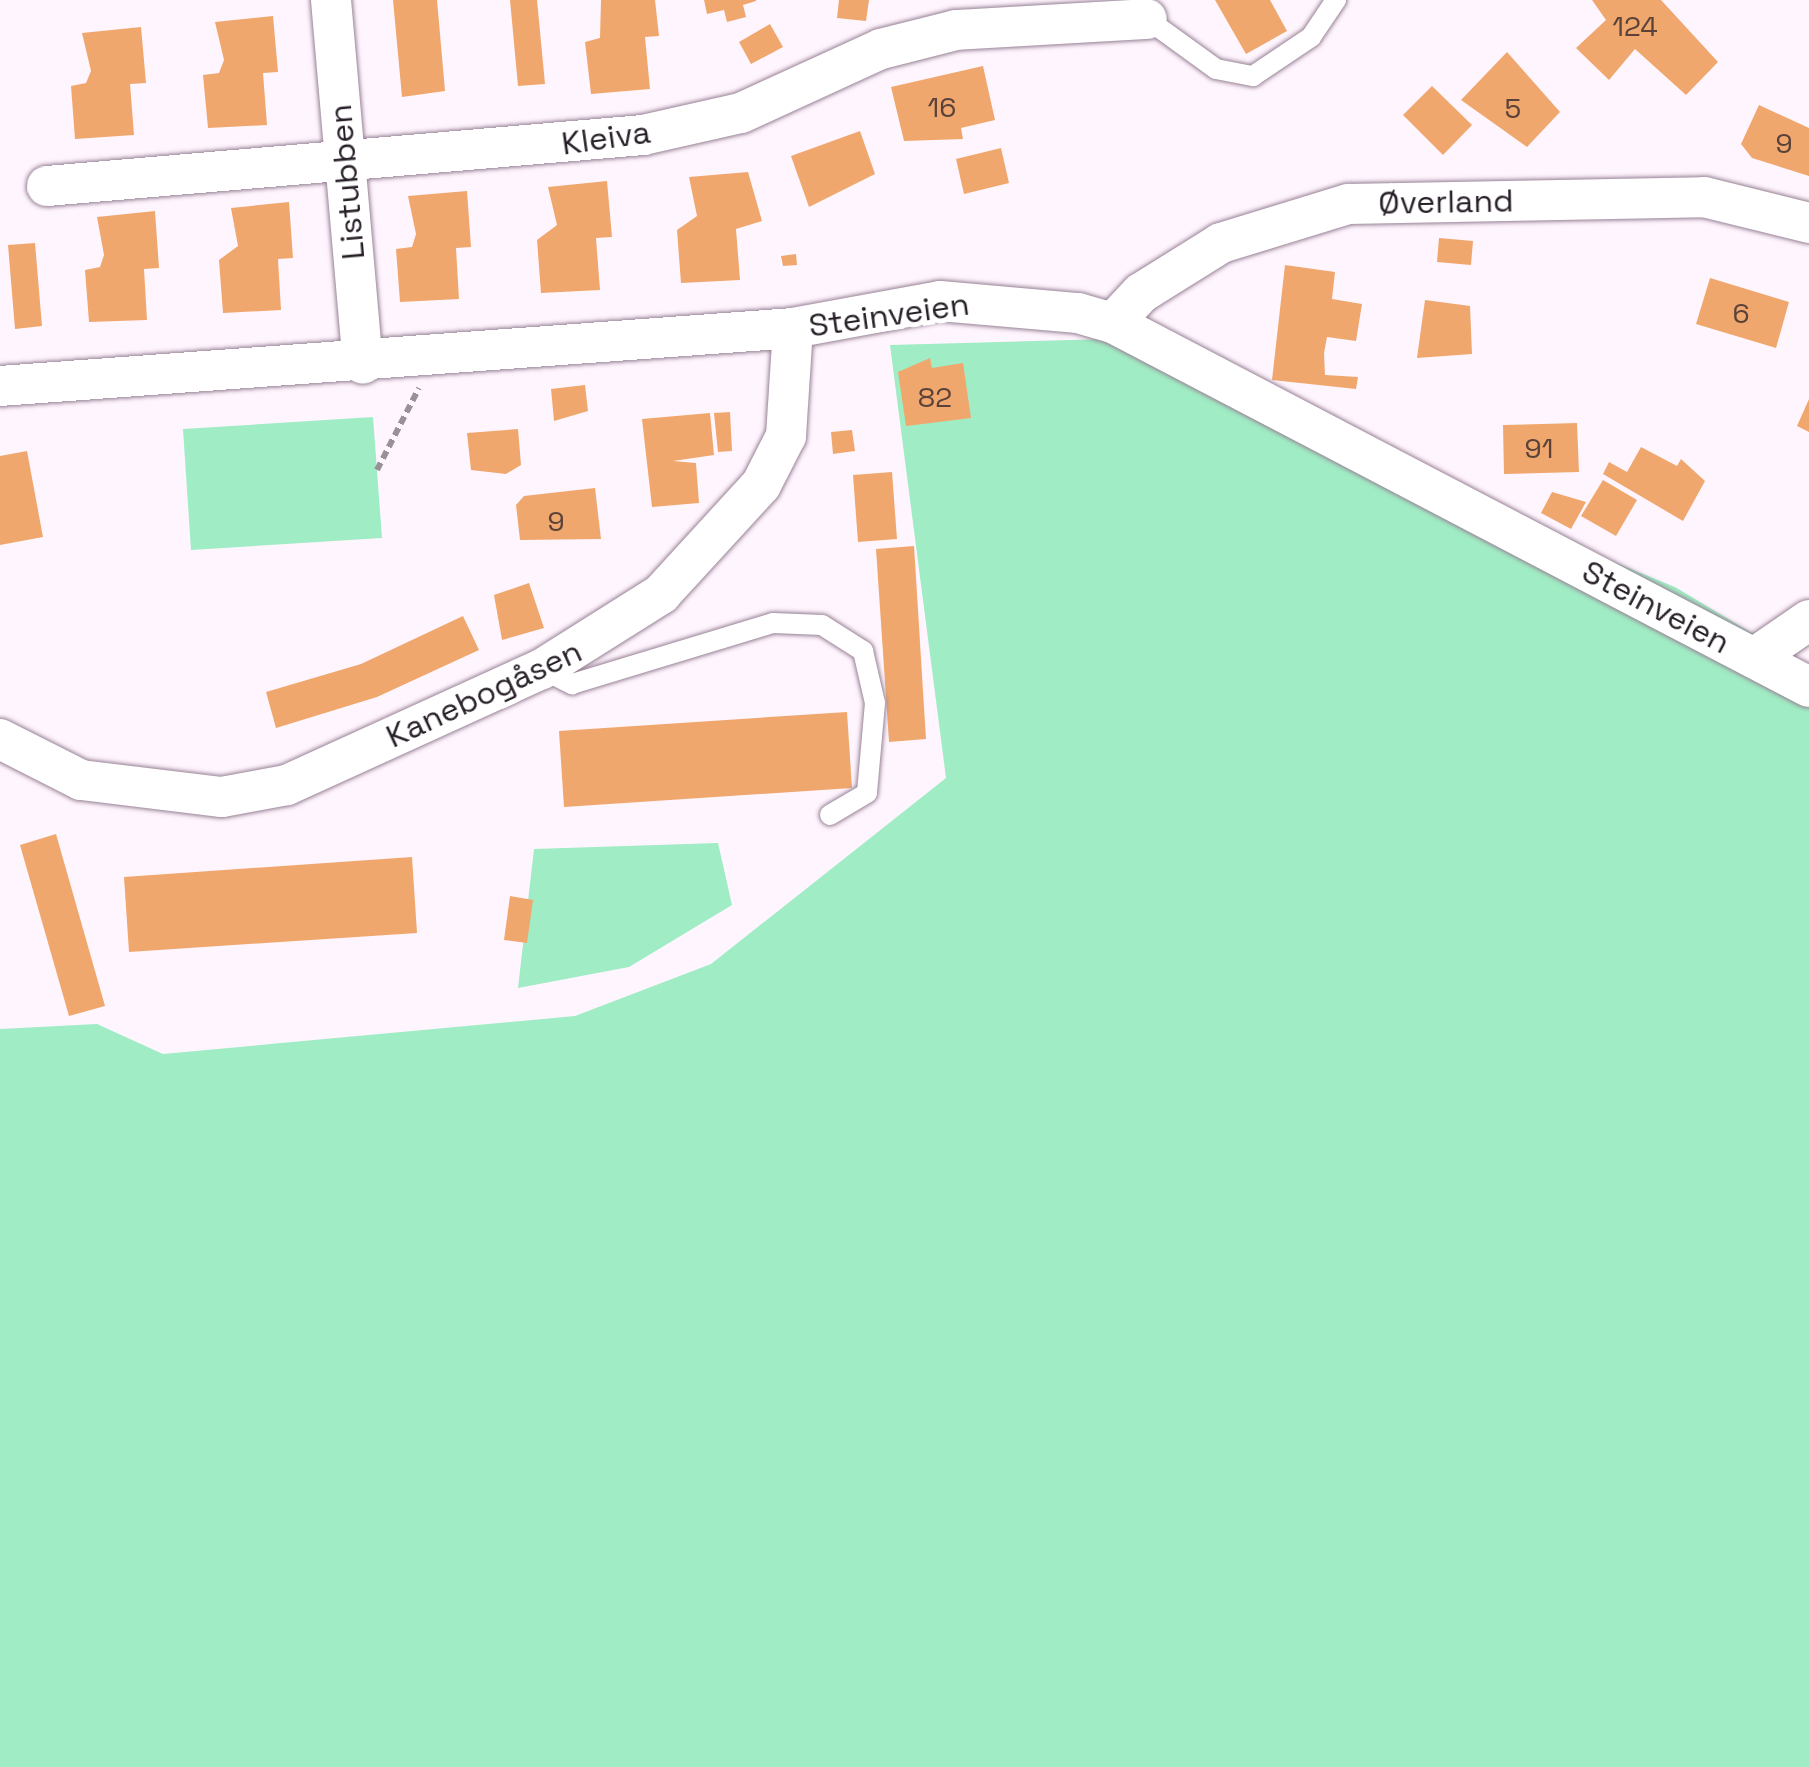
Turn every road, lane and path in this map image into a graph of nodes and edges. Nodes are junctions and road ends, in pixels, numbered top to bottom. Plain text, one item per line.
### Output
1 (331, 0) edge
2 (1336, 0) edge
3 (1014, 12) edge
4 (1147, 19) joint
5 (344, 158) junction
6 (47, 186) dead end
7 (1809, 223) edge
8 (1113, 323) junction
9 (793, 328) junction
10 (421, 359) junction
11 (363, 364) junction
12 (0, 386) edge
13 (377, 470) dead end
14 (1809, 620) edge
15 (1754, 658) junction
16 (542, 669) junction
17 (1809, 687) edge
18 (0, 738) edge
19 (830, 815) dead end

1 - 5 street, Listubben
2 - 4 lane
3 - 4 street, Kleiva
3 - 5 street, Kleiva
5 - 6 street, Kleiva
5 - 11 street, Listubben
7 - 8 street, Øverland
8 - 9 street, Steinveien
8 - 15 street, Steinveien
9 - 10 street, Steinveien
9 - 16 street, Kanebogåsen
10 - 11 street, Steinveien
10 - 13 path
11 - 12 street, Steinveien
14 - 15 street
15 - 17 street, Steinveien
16 - 18 street, Kanebogåsen
16 - 19 lane

